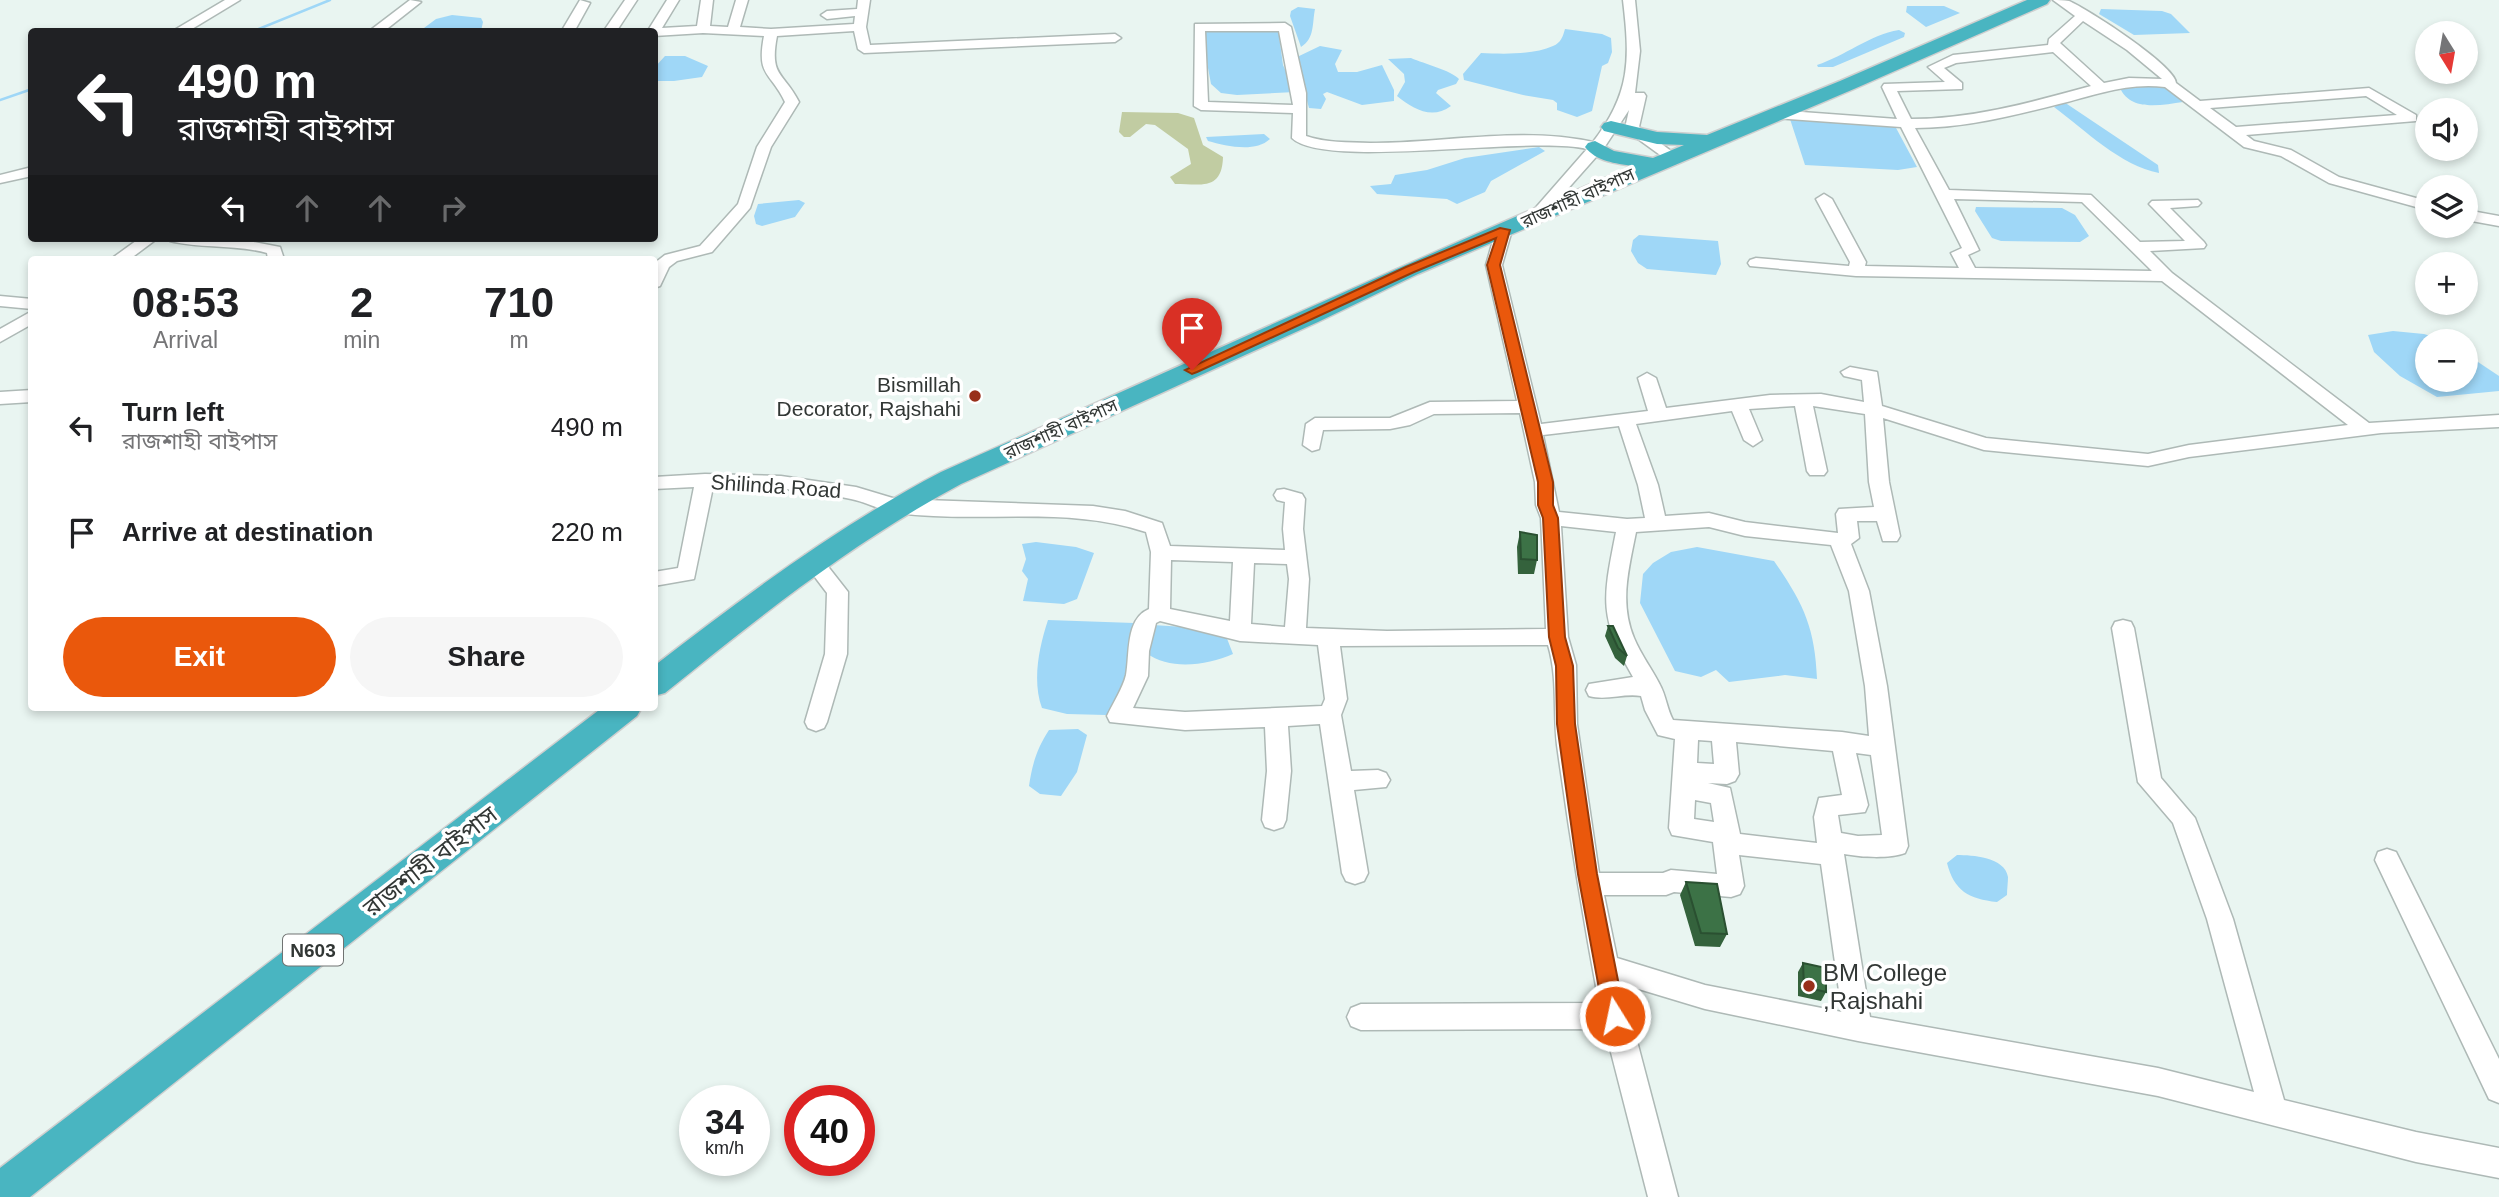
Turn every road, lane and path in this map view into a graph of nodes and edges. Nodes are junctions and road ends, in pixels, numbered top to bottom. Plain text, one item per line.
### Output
1 (234, 0) edge
2 (631, 0) edge
3 (673, 0) edge
4 (707, 0) edge
5 (742, 0) edge
6 (1629, 0) edge
7 (1640, 0) edge
8 (2041, 0) edge
9 (2059, 0) edge
10 (415, 2) dead end
11 (584, 3) dead end
12 (864, 6) edge
13 (2084, 14) junction
14 (827, 15) dead end
15 (860, 27) junction
16 (184, 28) edge
17 (379, 28) edge
18 (569, 28) edge
19 (613, 28) edge
20 (656, 28) edge
21 (703, 29) junction
22 (733, 30) junction
23 (658, 32) edge
24 (771, 33) junction
25 (1115, 38) dead end
26 (2056, 48) junction
27 (2169, 84) junction
28 (2099, 86) junction
29 (2198, 105) junction
30 (1785, 106) junction
31 (1300, 109) junction
32 (1904, 122) junction
33 (1611, 127) junction
34 (2231, 132) junction
35 (1640, 134) junction
36 (1724, 136) junction
37 (1595, 147) junction
38 (1664, 161) junction
39 (28, 172) edge
40 (0, 178) edge
41 (1943, 194) junction
42 (1824, 199) dead end
43 (2193, 203) dead end
44 (2415, 203) edge
45 (1536, 216) junction
46 (2478, 217) edge
47 (2499, 221) edge
48 (1504, 230) junction
49 (144, 242) edge
50 (190, 242) edge
51 (2138, 247) junction
52 (123, 256) edge
53 (275, 256) edge
54 (1756, 263) dead end
55 (1856, 271) junction
56 (1969, 271) junction
57 (658, 274) edge
58 (2166, 276) junction
59 (0, 301) edge
60 (28, 304) edge
61 (28, 319) edge
62 (0, 337) edge
63 (1850, 372) dead end
64 (1647, 378) dead end
65 (28, 396) edge
66 (0, 398) edge
67 (1803, 400) junction
68 (1738, 406) junction
69 (1526, 407) junction
70 (1875, 410) junction
71 (1659, 416) junction
72 (1626, 420) junction
73 (2499, 421) edge
74 (2365, 429) junction
75 (1532, 431) junction
76 (1753, 440) dead end
77 (1312, 445) dead end
78 (1817, 471) dead end
79 (705, 480) junction
80 (658, 483) edge
81 (1283, 495) dead end
82 (894, 506) junction
83 (1884, 513) junction
84 (1551, 518) junction
85 (1656, 523) junction
86 (1627, 526) junction
87 (1890, 536) dead end
88 (1839, 540) junction
89 (1161, 552) junction
90 (1244, 555) junction
91 (1296, 555) junction
92 (812, 560) junction
93 (658, 578) edge
94 (1159, 613) junction
95 (2123, 628) dead end
96 (1240, 634) dead end
97 (1295, 635) junction
98 (1557, 637) junction
99 (1328, 639) junction
100 (658, 680) edge
101 (1651, 689) junction
102 (1597, 690) dead end
103 (621, 711) edge
104 (1330, 715) junction
105 (1276, 718) junction
106 (816, 722) dead end
107 (1687, 730) junction
108 (1724, 732) junction
109 (1842, 741) junction
110 (1882, 747) junction
111 (1378, 780) dead end
112 (1684, 780) junction
113 (1341, 781) junction
114 (1274, 820) dead end
115 (1724, 838) junction
116 (1829, 848) junction
117 (2387, 860) dead end
118 (1355, 873) dead end
119 (1589, 884) junction
120 (1606, 967) junction
121 (1615, 1016) junction
122 (1361, 1017) dead end
123 (1858, 1028) junction
124 (2499, 1089) edge
125 (2273, 1111) junction
126 (2499, 1163) edge
127 (0, 1194) edge
128 (1663, 1197) edge

1 - 16 street
2 - 19 street
3 - 20 street
4 - 21 street
5 - 22 street
6 - 33 street
7 - 35 street
8 - 30 highway, রাজশাহী বাইপাস
9 - 13 street
10 - 17 street
11 - 18 street
12 - 14 street
12 - 15 street
13 - 26 street
13 - 27 street
15 - 24 street
15 - 25 street
21 - 22 street
21 - 23 street
22 - 24 street
24 - 57 street
26 - 28 street
26 - 32 street
27 - 28 street
27 - 29 street
28 - 32 street
29 - 34 street
29 - 34 street
30 - 32 street
30 - 36 highway, রাজশাহী বাইপাস
31 - 31 street
31 - 37 street
32 - 41 street
33 - 35 highway
33 - 37 street
34 - 44 street
35 - 36 highway
35 - 38 street
36 - 38 highway, রাজশাহী বাইপাস
37 - 38 highway
37 - 45 street
38 - 45 highway, রাজশাহী বাইপাস
39 - 40 street
41 - 51 street
41 - 56 street
42 - 55 street
43 - 51 street
45 - 48 highway, রাজশাহী বাইপাস
46 - 47 street
48 - 69 street
48 - 82 highway, রাজশাহী বাইপাস
49 - 52 street
50 - 53 street
51 - 58 street
54 - 55 street
55 - 56 street
56 - 58 street
58 - 74 street
59 - 60 street
61 - 62 street
63 - 70 street
64 - 71 street
65 - 66 street
67 - 68 street
67 - 70 street
67 - 78 street
68 - 71 street
68 - 76 street
69 - 75 street
69 - 77 street
70 - 74 street
70 - 83 street
71 - 72 street
72 - 75 street
72 - 85 street
73 - 74 street
75 - 84 street
79 - 80 street, Shilinda Road
79 - 82 street, Shilinda Road
79 - 93 street
81 - 91 street
82 - 89 street, Shilinda Road
82 - 92 highway, রাজশাহী বাইপাস
83 - 87 street
83 - 88 street
84 - 86 street
84 - 98 street
85 - 86 street
85 - 88 street
86 - 101 street
88 - 110 street
89 - 90 street
89 - 94 street
90 - 91 street
90 - 96 street
91 - 97 street
92 - 100 highway, রাজশাহী বাইপাস
92 - 106 street
94 - 97 street
94 - 105 street
95 - 125 street
97 - 99 street
98 - 99 street
98 - 119 street
99 - 104 street
101 - 102 street
101 - 107 street
103 - 127 highway, রাজশাহী বাইপাস / N603
104 - 105 street
104 - 113 street
105 - 114 street
107 - 108 street
107 - 112 street
108 - 109 street
108 - 112 street
109 - 110 street
109 - 116 street
110 - 116 street
111 - 113 street
112 - 115 street
112 - 115 street
113 - 118 street
115 - 116 street
115 - 119 street
116 - 123 street
117 - 124 street
119 - 120 street
120 - 121 street
120 - 123 street
121 - 122 street
121 - 128 street
123 - 125 street
125 - 126 street

